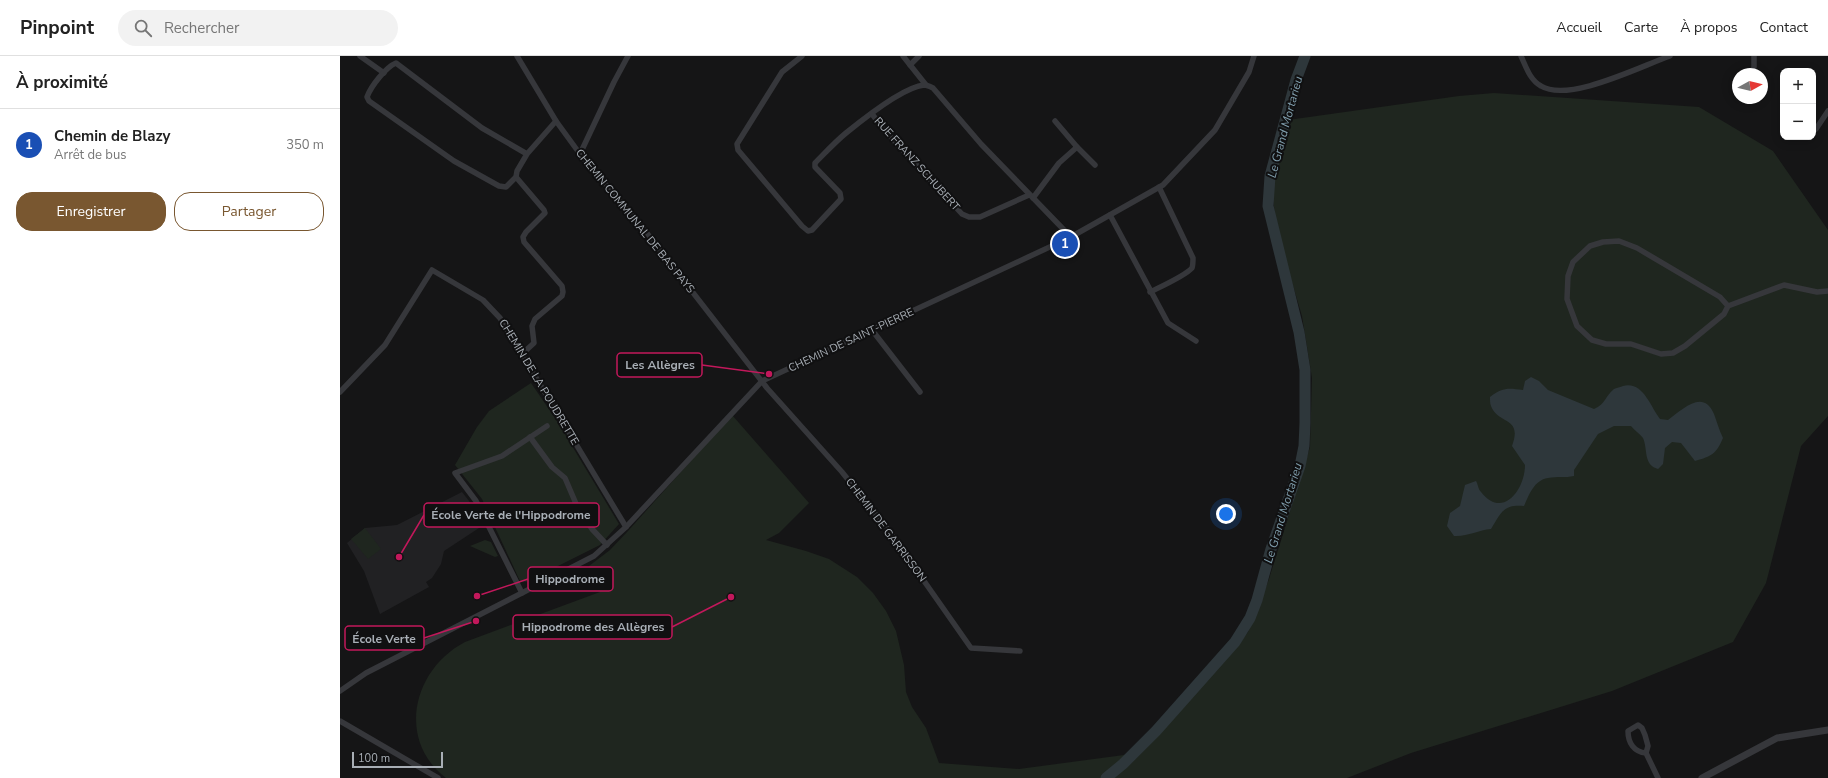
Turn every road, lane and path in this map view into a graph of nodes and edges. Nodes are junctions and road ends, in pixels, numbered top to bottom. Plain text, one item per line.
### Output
1 (360, 56) edge
2 (517, 56) edge
3 (628, 56) edge
4 (802, 56) edge
5 (902, 56) edge
6 (919, 56) edge
7 (1254, 56) edge
8 (1521, 56) edge
9 (1670, 56) edge
10 (1754, 56) edge
11 (910, 65) junction
12 (1754, 68) edge
13 (384, 72) junction
14 (926, 85) junction
15 (1828, 111) edge
16 (872, 114) junction
17 (556, 121) junction
18 (1055, 121) dead end
19 (1816, 129) dead end
20 (1077, 147) junction
21 (527, 154) junction
22 (580, 154) junction
23 (1095, 165) dead end
24 (516, 177) junction
25 (1159, 187) junction
26 (1031, 196) junction
27 (1110, 215) junction
28 (1069, 238) junction
29 (1828, 291) edge
30 (1150, 292) junction
31 (1728, 306) junction
32 (872, 330) junction
33 (1196, 341) dead end
34 (522, 354) junction
35 (762, 381) junction
36 (340, 392) edge
37 (920, 392) dead end
38 (547, 426) dead end
39 (530, 437) junction
40 (626, 527) junction
41 (608, 546) junction
42 (522, 593) junction
43 (1020, 651) dead end
44 (340, 691) edge
45 (340, 721) edge
46 (1828, 730) edge
47 (1646, 753) junction
48 (438, 778) edge
49 (1658, 778) edge
50 (1702, 778) edge

1 - 13 street
2 - 17 street, CHEMIN COMMUNAL DE BAS PAYS
3 - 22 street
4 - 16 street
5 - 11 street
6 - 11 street
7 - 25 street, CHEMIN DE SAINT-PIERRE
8 - 9 street
10 - 12 street
11 - 14 street
13 - 21 street
13 - 24 street
14 - 16 street
14 - 26 street
15 - 19 street
16 - 26 street, RUE FRANZ SCHUBERT
17 - 21 street
17 - 22 street, CHEMIN COMMUNAL DE BAS PAYS
18 - 20 street
20 - 23 street
20 - 26 street
21 - 24 street
22 - 35 street, CHEMIN COMMUNAL DE BAS PAYS
24 - 34 street
25 - 27 street, CHEMIN DE SAINT-PIERRE
25 - 30 street
26 - 28 street
27 - 28 street, CHEMIN DE SAINT-PIERRE
27 - 30 street
28 - 32 street, CHEMIN DE SAINT-PIERRE
29 - 31 street
30 - 33 street
31 - 31 street
32 - 35 street, CHEMIN DE SAINT-PIERRE
32 - 37 street
34 - 36 street, CHEMIN DE LA POUDRETTE
34 - 40 street, CHEMIN DE LA POUDRETTE
35 - 40 street, CHEMIN DE SAINT-PIERRE
35 - 43 street, CHEMIN DE GARRISSON
38 - 39 street
39 - 41 street
39 - 42 street
40 - 41 street, CHEMIN DE SAINT-PIERRE
41 - 42 street, CHEMIN DE SAINT-PIERRE
42 - 44 street, CHEMIN DE SAINT-PIERRE
45 - 48 street
46 - 50 street
47 - 47 street
47 - 49 street

